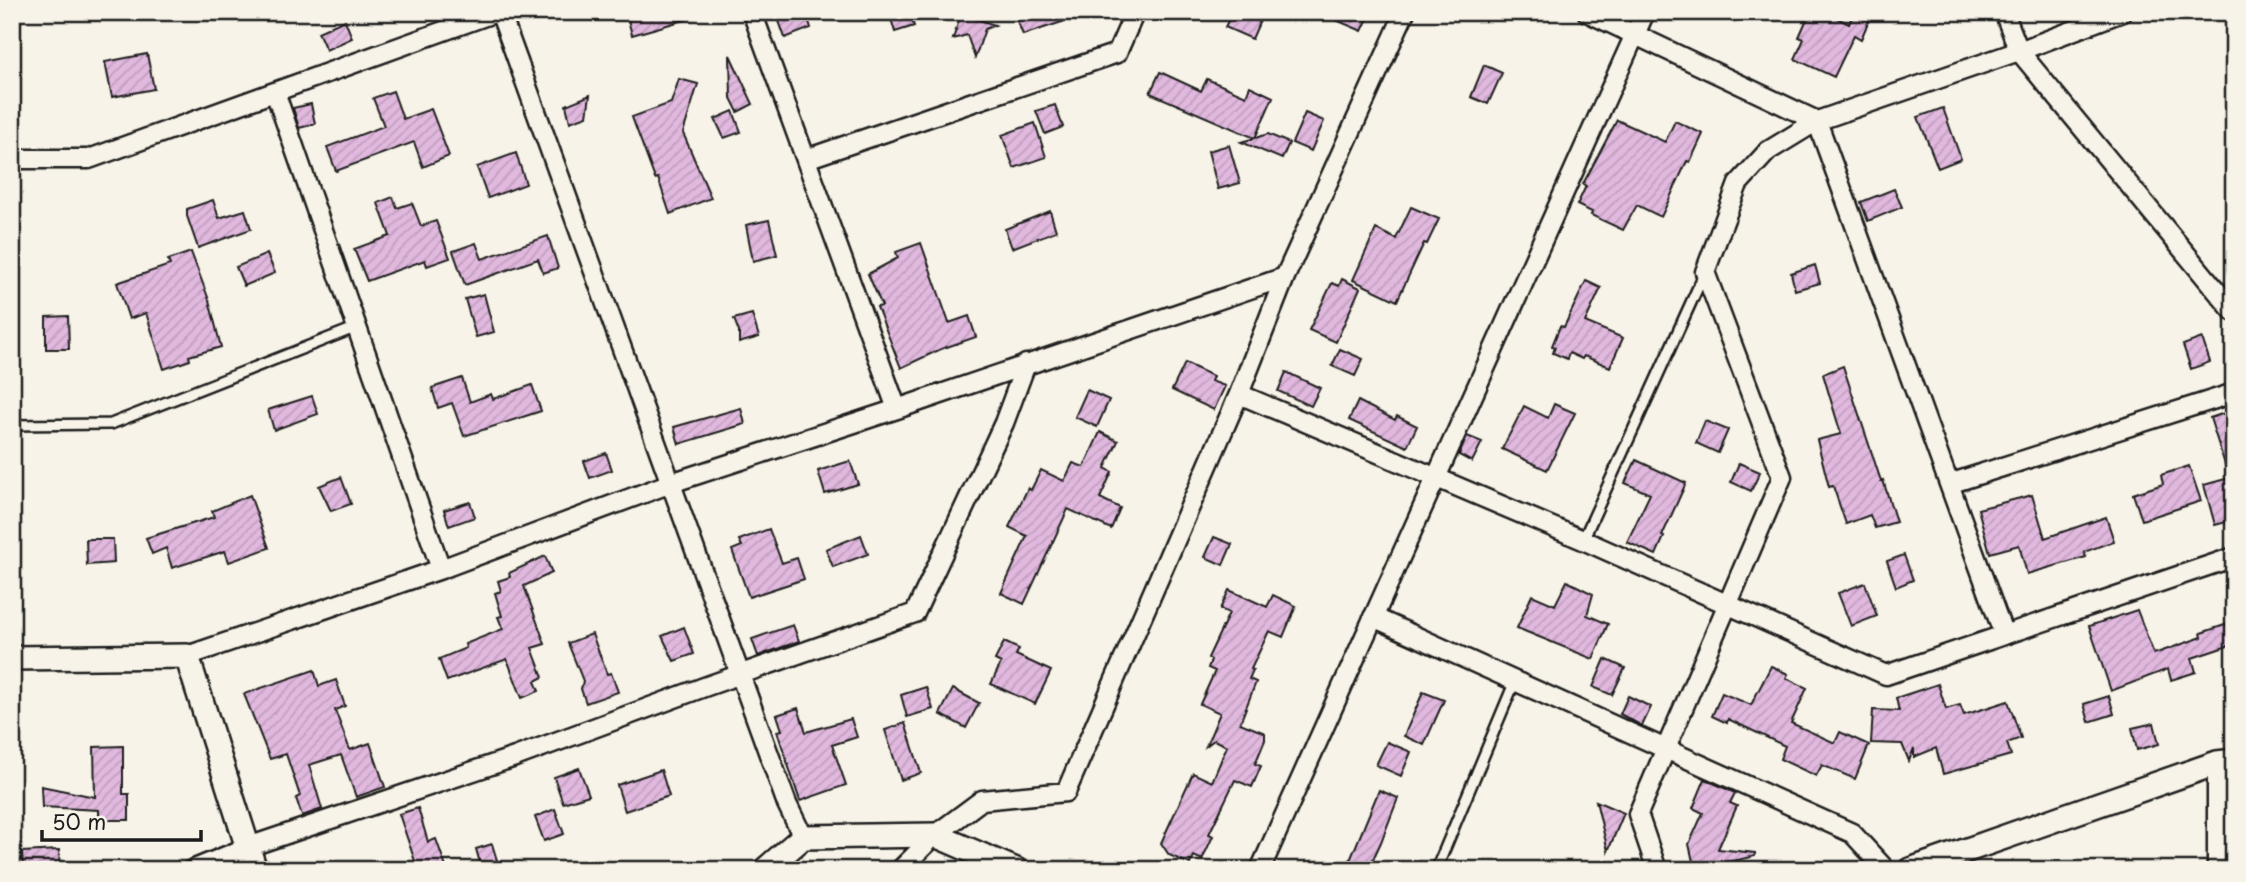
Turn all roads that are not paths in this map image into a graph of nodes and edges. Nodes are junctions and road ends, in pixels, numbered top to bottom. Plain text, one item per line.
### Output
1 (498, 12) edge
2 (752, 12) edge
3 (1135, 12) edge
4 (1405, 12) edge
5 (1587, 12) edge
6 (1645, 12) edge
7 (2122, 12) edge
8 (2003, 13) edge
9 (1635, 35) junction
10 (2019, 51) junction
11 (275, 92) junction
12 (1817, 121) junction
13 (12, 159) edge
14 (806, 159) junction
15 (1705, 272) junction
16 (1285, 277) junction
17 (2234, 312) edge
18 (357, 327) junction
19 (1026, 364) junction
20 (2234, 393) edge
21 (1239, 394) junction
22 (897, 409) junction
23 (12, 425) edge
24 (1434, 476) junction
25 (671, 483) junction
26 (1949, 484) junction
27 (1583, 540) junction
28 (2234, 557) edge
29 (441, 569) junction
30 (1728, 605) junction
31 (1373, 617) junction
32 (2004, 635) junction
33 (187, 656) junction
34 (12, 658) edge
35 (740, 674) junction
36 (1515, 681) junction
37 (1664, 749) junction
38 (2226, 762) edge
39 (934, 835) junction
40 (803, 837) junction
41 (248, 848) junction
42 (192, 870) edge
43 (255, 870) edge
44 (765, 870) edge
45 (900, 870) edge
46 (1016, 870) edge
47 (1260, 870) edge
48 (1436, 870) edge
49 (1657, 870) edge
50 (1886, 870) edge
51 (1910, 870) edge
52 (2217, 870) edge

1 - 11 street
1 - 25 street
2 - 14 street
3 - 14 street
4 - 16 street
5 - 9 street
6 - 9 street
7 - 10 street
8 - 10 street
9 - 12 street
9 - 24 street
10 - 12 street
10 - 17 street
11 - 13 street
11 - 18 street
12 - 15 street
12 - 26 street
14 - 22 street
15 - 27 lane
15 - 30 street
16 - 19 street
16 - 21 street
18 - 23 lane
18 - 29 street
19 - 22 street
19 - 35 street
20 - 26 street
21 - 24 street
21 - 39 street
22 - 25 street
24 - 27 street
24 - 31 street
25 - 29 street
25 - 35 street
26 - 32 street
27 - 30 street
28 - 32 street
29 - 33 street
30 - 32 street
30 - 37 street
31 - 36 street
31 - 47 street
33 - 34 street
33 - 41 street
35 - 40 street
35 - 41 street
36 - 37 street
36 - 48 lane
37 - 49 street
37 - 50 street
38 - 51 street
38 - 52 street
39 - 40 street
39 - 45 street
39 - 46 street
40 - 44 street
41 - 42 street
41 - 43 street

